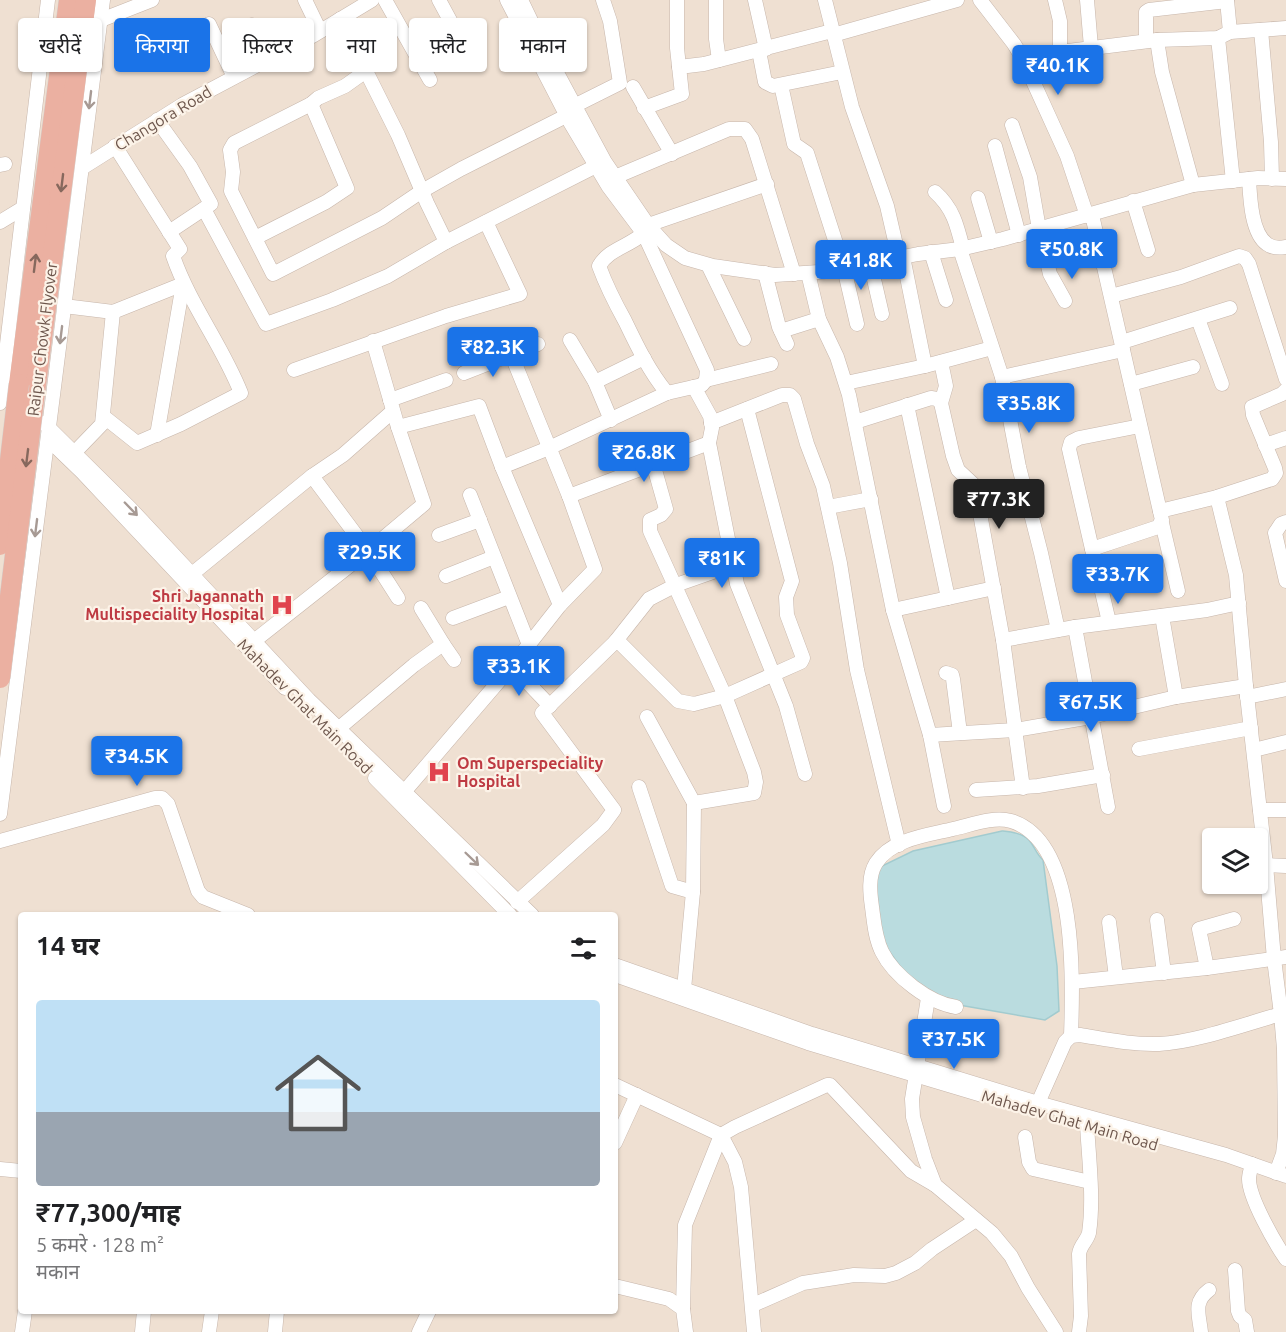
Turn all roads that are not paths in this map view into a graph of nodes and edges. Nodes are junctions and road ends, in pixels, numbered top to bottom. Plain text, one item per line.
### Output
1 (48, 0) edge
2 (69, 0) edge
3 (86, 0) edge
4 (103, 0) edge
5 (152, 0) edge
6 (305, 0) edge
7 (372, 0) edge
8 (385, 0) edge
9 (439, 0) edge
10 (507, 0) edge
11 (521, 0) edge
12 (603, 0) edge
13 (677, 0) edge
14 (716, 0) edge
15 (755, 0) edge
16 (825, 0) edge
17 (957, 0) edge
18 (980, 0) edge
19 (1055, 0) edge
20 (1088, 0) edge
21 (1227, 0) edge
22 (1152, 4) edge
23 (910, 7) edge
24 (100, 18) edge
25 (342, 18) edge
26 (449, 18) edge
27 (102, 19) edge
28 (210, 26) edge
29 (326, 27) edge
30 (1286, 28) edge
31 (1261, 30) junction
32 (320, 31) junction
33 (833, 33) junction
34 (314, 34) edge
35 (1224, 35) junction
36 (1152, 40) junction
37 (1091, 47) junction
38 (762, 50) junction
39 (1060, 52) junction
40 (1022, 57) junction
41 (719, 60) junction
42 (679, 67) junction
43 (94, 72) edge
44 (244, 72) edge
45 (365, 72) edge
46 (366, 72) edge
47 (843, 72) junction
48 (234, 77) junction
49 (429, 80) dead end
50 (781, 85) junction
51 (633, 87) dead end
52 (311, 105) junction
53 (644, 108) junction
54 (570, 111) junction
55 (157, 120) junction
56 (1012, 125) dead end
57 (115, 146) junction
58 (995, 146) dead end
59 (672, 154) junction
60 (596, 166) junction
61 (82, 168) junction
62 (615, 177) junction
63 (1249, 179) junction
64 (1279, 179) edge
65 (1233, 181) junction
66 (767, 184) junction
67 (1193, 185) junction
68 (422, 191) junction
69 (935, 192) dead end
70 (978, 198) dead end
71 (1133, 201) junction
72 (23, 208) junction
73 (204, 209) junction
74 (1090, 215) junction
75 (0, 222) edge
76 (486, 222) junction
77 (646, 229) junction
78 (1039, 230) junction
79 (169, 232) junction
80 (1019, 235) junction
81 (255, 238) junction
82 (446, 242) junction
83 (991, 242) junction
84 (1286, 247) edge
85 (961, 249) junction
86 (1148, 250) dead end
87 (931, 252) junction
88 (901, 257) junction
89 (870, 262) junction
90 (708, 265) junction
91 (843, 268) junction
92 (765, 273) junction
93 (801, 273) junction
94 (183, 284) junction
95 (1111, 296) junction
96 (946, 300) dead end
97 (1065, 301) dead end
98 (64, 306) junction
99 (1230, 308) dead end
100 (113, 312) junction
101 (882, 314) dead end
102 (819, 319) junction
103 (1198, 319) junction
104 (857, 324) dead end
105 (781, 331) junction
106 (505, 339) dead end
107 (744, 339) dead end
108 (570, 340) dead end
109 (373, 341) junction
110 (538, 344) dead end
111 (787, 344) dead end
112 (1122, 346) junction
113 (992, 348) junction
114 (511, 355) junction
115 (1282, 357) edge
116 (644, 358) junction
117 (941, 362) junction
118 (771, 364) dead end
119 (926, 366) junction
120 (1193, 367) dead end
121 (294, 370) dead end
122 (465, 373) dead end
123 (1002, 377) junction
124 (1286, 379) edge
125 (446, 380) dead end
126 (595, 382) junction
127 (846, 383) junction
128 (700, 384) junction
129 (1131, 384) junction
130 (1222, 384) dead end
131 (1286, 390) edge
132 (1, 391) edge
133 (667, 393) junction
134 (941, 403) junction
135 (907, 405) junction
136 (392, 406) junction
137 (747, 409) junction
138 (103, 416) junction
139 (611, 420) junction
140 (855, 422) junction
141 (711, 423) junction
142 (1140, 426) junction
143 (398, 427) junction
144 (48, 434) junction
145 (157, 435) junction
146 (1286, 438) edge
147 (709, 442) junction
148 (1265, 445) junction
149 (549, 448) junction
150 (75, 452) junction
151 (653, 463) junction
152 (502, 467) junction
153 (312, 476) junction
154 (470, 495) dead end
155 (569, 496) junction
156 (1217, 497) junction
157 (871, 499) junction
158 (828, 507) junction
159 (1161, 517) junction
160 (480, 520) junction
161 (1286, 522) edge
162 (439, 536) dead end
163 (0, 545) edge
164 (1092, 549) junction
165 (368, 551) junction
166 (494, 557) junction
167 (733, 565) junction
168 (192, 574) junction
169 (447, 576) dead end
170 (1286, 581) edge
171 (676, 585) junction
172 (993, 588) junction
173 (1178, 591) dead end
174 (509, 597) junction
175 (398, 598) dead end
176 (948, 598) junction
177 (1239, 603) junction
178 (560, 605) junction
179 (421, 608) dead end
180 (893, 610) junction
181 (1162, 616) junction
182 (453, 618) dead end
183 (1109, 622) junction
184 (1075, 627) junction
185 (1058, 630) junction
186 (1003, 640) junction
187 (254, 641) junction
188 (615, 642) junction
189 (443, 644) junction
190 (529, 645) junction
191 (454, 660) dead end
192 (512, 666) junction
193 (946, 673) dead end
194 (774, 675) junction
195 (0, 678) edge
196 (1286, 689) edge
197 (1247, 691) junction
198 (725, 696) junction
199 (1176, 697) junction
200 (550, 706) junction
201 (648, 717) dead end
202 (1091, 717) junction
203 (1251, 728) junction
204 (338, 729) junction
205 (1015, 730) junction
206 (960, 733) junction
207 (930, 735) junction
208 (1286, 742) edge
209 (1139, 749) dead end
210 (1254, 750) junction
211 (805, 774) dead end
212 (1103, 775) junction
213 (639, 788) dead end
214 (1023, 788) junction
215 (976, 790) dead end
216 (404, 792) junction
217 (694, 803) junction
218 (944, 806) dead end
219 (1108, 807) dead end
220 (1260, 810) junction
221 (1286, 810) edge
222 (0, 814) edge
223 (1262, 828) edge
224 (0, 841) edge
225 (899, 845) junction
226 (1268, 865) edge
227 (1286, 866) edge
228 (1268, 878) edge
229 (693, 892) junction
230 (514, 909) edge
231 (240, 912) edge
232 (1157, 920) dead end
233 (1234, 920) dead end
234 (1109, 922) dead end
235 (1280, 958) edge
236 (618, 965) edge
237 (1207, 968) junction
238 (1164, 972) junction
239 (618, 976) edge
240 (1116, 977) junction
241 (1073, 982) junction
242 (684, 989) junction
243 (928, 998) junction
244 (956, 1007) dead end
245 (1281, 1014) junction
246 (1071, 1036) junction
247 (916, 1070) junction
248 (618, 1086) edge
249 (637, 1095) junction
250 (1038, 1103) junction
251 (1087, 1125) junction
252 (721, 1135) junction
253 (618, 1136) edge
254 (1025, 1137) dead end
255 (0, 1169) edge
256 (1251, 1169) junction
257 (18, 1171) edge
258 (1281, 1174) edge
259 (1090, 1182) junction
260 (935, 1185) junction
261 (1286, 1185) edge
262 (976, 1220) junction
263 (1286, 1258) edge
264 (1235, 1270) dead end
265 (618, 1287) edge
266 (1209, 1290) dead end
267 (753, 1305) junction
268 (683, 1310) junction
269 (25, 1314) edge
270 (144, 1314) edge
271 (212, 1314) edge
272 (277, 1314) edge
273 (428, 1314) edge
274 (22, 1332) edge
275 (142, 1332) edge
276 (209, 1332) edge
277 (275, 1332) edge
278 (419, 1332) edge
279 (686, 1332) edge
280 (754, 1332) edge
281 (1056, 1332) edge
282 (1079, 1332) edge
283 (1201, 1332) edge
284 (1247, 1332) edge

1 - 72 street
163 -> 2 highway, Raipur Chowk Flyover, bridge
3 -> 195 highway, Raipur Chowk Flyover, bridge
4 - 24 street
5 - 27 street
6 - 32 street
7 - 25 street, Changora Road
8 - 49 street
9 - 26 street
10 - 54 street
11 - 54 street
12 - 54 street
13 - 42 street
14 - 41 street
15 - 38 street
16 - 33 street
17 - 23 street
18 - 40 street
19 - 39 street
20 - 37 street
21 - 22 street
21 - 35 street
22 - 36 street
23 - 33 street
28 - 48 street
29 - 32 street, Changora Road
30 - 31 street
31 - 35 street
31 - 64 street
32 - 34 street, Changora Road
33 - 38 street
33 - 47 street
35 - 36 street
35 - 65 street
36 - 37 street
36 - 67 street
37 - 39 street
38 - 41 street
38 - 50 street
39 - 40 street
40 - 74 street
41 - 42 street
42 - 53 street
43 -> 61 street
44 - 48 street, Changora Road
45 - 52 street
46 - 68 street
47 - 50 street
47 - 88 street
48 - 55 street, Changora Road
50 - 91 street
51 - 53 street
52 - 81 street
52 - 81 street
53 - 59 street
54 - 60 street
54 - 62 street
54 - 68 street
55 - 57 street, Changora Road
55 - 73 street
56 - 78 street
57 - 61 street, Changora Road
57 - 79 street
58 - 80 street
59 - 62 street
59 - 66 street
60 - 76 street
60 - 77 street
61 - 98 street
62 - 77 street
63 - 64 street
63 - 65 street
63 - 84 street
65 - 67 street
66 - 77 street
66 - 93 street
67 - 71 street
68 - 81 street
68 - 82 street
69 - 85 street
70 - 83 street
71 - 74 street
71 - 86 street
72 - 75 street
72 - 132 street
73 - 79 street
73 - 82 street
74 - 78 street
74 - 95 street
76 - 82 street
76 - 109 street
77 - 90 street
77 - 116 street
77 - 128 street
78 - 80 street
78 - 97 street
79 - 94 street
80 - 83 street
83 - 85 street
85 - 87 street
85 - 113 street
87 - 88 street
87 - 96 street
88 - 89 street
88 - 119 street
89 - 91 street
89 - 101 street
90 - 92 street
90 - 107 street
91 - 93 street
91 - 104 street
92 - 93 street
92 - 105 street
93 - 102 street
94 - 100 street
94 - 145 street
94 - 145 street
95 - 112 street
95 - 115 street
98 - 100 street
98 -> 144 street
99 - 103 street
100 - 138 street
102 - 105 street
102 - 127 street
103 - 112 street
103 - 130 street
105 - 111 street
106 - 114 street
108 - 126 street
109 - 121 street
109 - 136 street
110 - 114 street
112 - 123 street
112 - 129 street
113 - 117 street
113 - 123 street
114 - 122 street
114 - 149 street
115 - 124 street
116 - 126 street
116 - 133 street
117 - 119 street
117 - 134 street
118 - 128 street
119 - 127 street
120 - 129 street
123 - 185 street
125 - 136 street
126 - 139 street
127 - 140 street
128 - 133 street
128 - 141 street
129 - 142 street
131 - 148 street
132 - 144 street, Mahadev Ghat Main Road
133 - 139 street
134 - 135 street
134 - 172 street
135 - 140 street
135 - 176 street
136 - 143 street
136 - 153 street
137 - 141 street
137 - 158 street
137 - 194 street
138 - 145 street
138 - 150 street
139 - 149 street
140 - 157 street
141 - 147 street
142 - 159 street
142 - 164 street
143 - 152 street
143 - 165 street
144 - 150 street
144 -> 222 street
144 - 230 street, Mahadev Ghat Main Road
146 - 148 street
147 - 151 street
147 - 167 street
148 - 156 street
149 - 152 street
149 - 155 street
150 -> 168 street
151 - 155 street
151 - 171 street
152 - 178 street
153 - 165 street
153 - 168 street
154 - 160 street
155 - 178 street
156 - 159 street
156 - 177 street
157 - 158 street
157 - 180 street
158 - 225 street
159 - 164 street
159 - 173 street
160 - 162 street
160 - 166 street
161 - 170 street
164 - 183 street
165 - 175 street
165 - 187 street
166 - 169 street
166 - 174 street
167 - 171 street
167 - 194 street
168 - 187 street
171 - 188 street
171 - 198 street
172 - 176 street
172 - 186 street
174 - 182 street
174 - 190 street
176 - 180 street
177 - 181 street
177 - 197 street
178 - 190 street
179 - 189 street
180 - 207 street
181 - 183 street
181 - 199 street
183 - 184 street
184 - 185 street
184 - 202 street
185 - 186 street
186 - 205 street
187 - 204 street
188 - 198 street
188 - 200 street
189 - 191 street
189 - 204 street
190 - 192 street
192 - 200 street
192 - 216 street
193 - 206 street
194 - 198 street
194 - 211 street
196 - 197 street
197 - 199 street
197 - 203 street
198 - 217 street
199 - 202 street
200 - 230 street
201 - 217 street
202 - 205 street
202 - 212 street
203 - 209 street
203 - 210 street
204 - 216 street
205 - 206 street
205 - 214 street
206 - 207 street
207 - 218 street
208 - 210 street
210 - 220 street
212 - 214 street
212 - 219 street
213 - 229 street
214 - 215 street
216 -> 230 street
217 - 229 street
220 - 221 street
220 - 223 street
224 - 231 street
225 - 241 street
225 - 243 street
226 - 227 street
228 - 235 street
229 - 242 street
232 - 238 street
233 - 237 street
234 - 240 street
235 - 237 street
235 - 245 street
236 - 242 street
237 - 238 street
238 - 240 street
239 - 247 street, Mahadev Ghat Main Road
240 - 241 street
241 - 246 street
242 - 247 street
243 - 244 street
243 - 247 street
245 - 246 street
245 - 258 street
246 - 250 street
247 - 250 street
247 - 251 street, Mahadev Ghat Main Road
247 - 260 street
248 - 249 street
249 - 252 street
249 - 253 street
250 - 256 street
251 - 256 street, Mahadev Ghat Main Road
251 - 259 street
252 - 260 street
252 - 267 street
252 - 268 street
254 - 259 street
255 - 257 street
256 - 258 street
256 - 261 street, Mahadev Ghat Main Road
256 - 263 street
259 - 282 street
260 - 262 street
262 - 267 street
262 - 281 street
264 - 284 street
265 - 268 street
266 - 283 street
267 - 280 street
268 - 279 street
269 - 274 street
270 - 275 street
271 - 276 street
272 - 277 street
273 - 278 street

